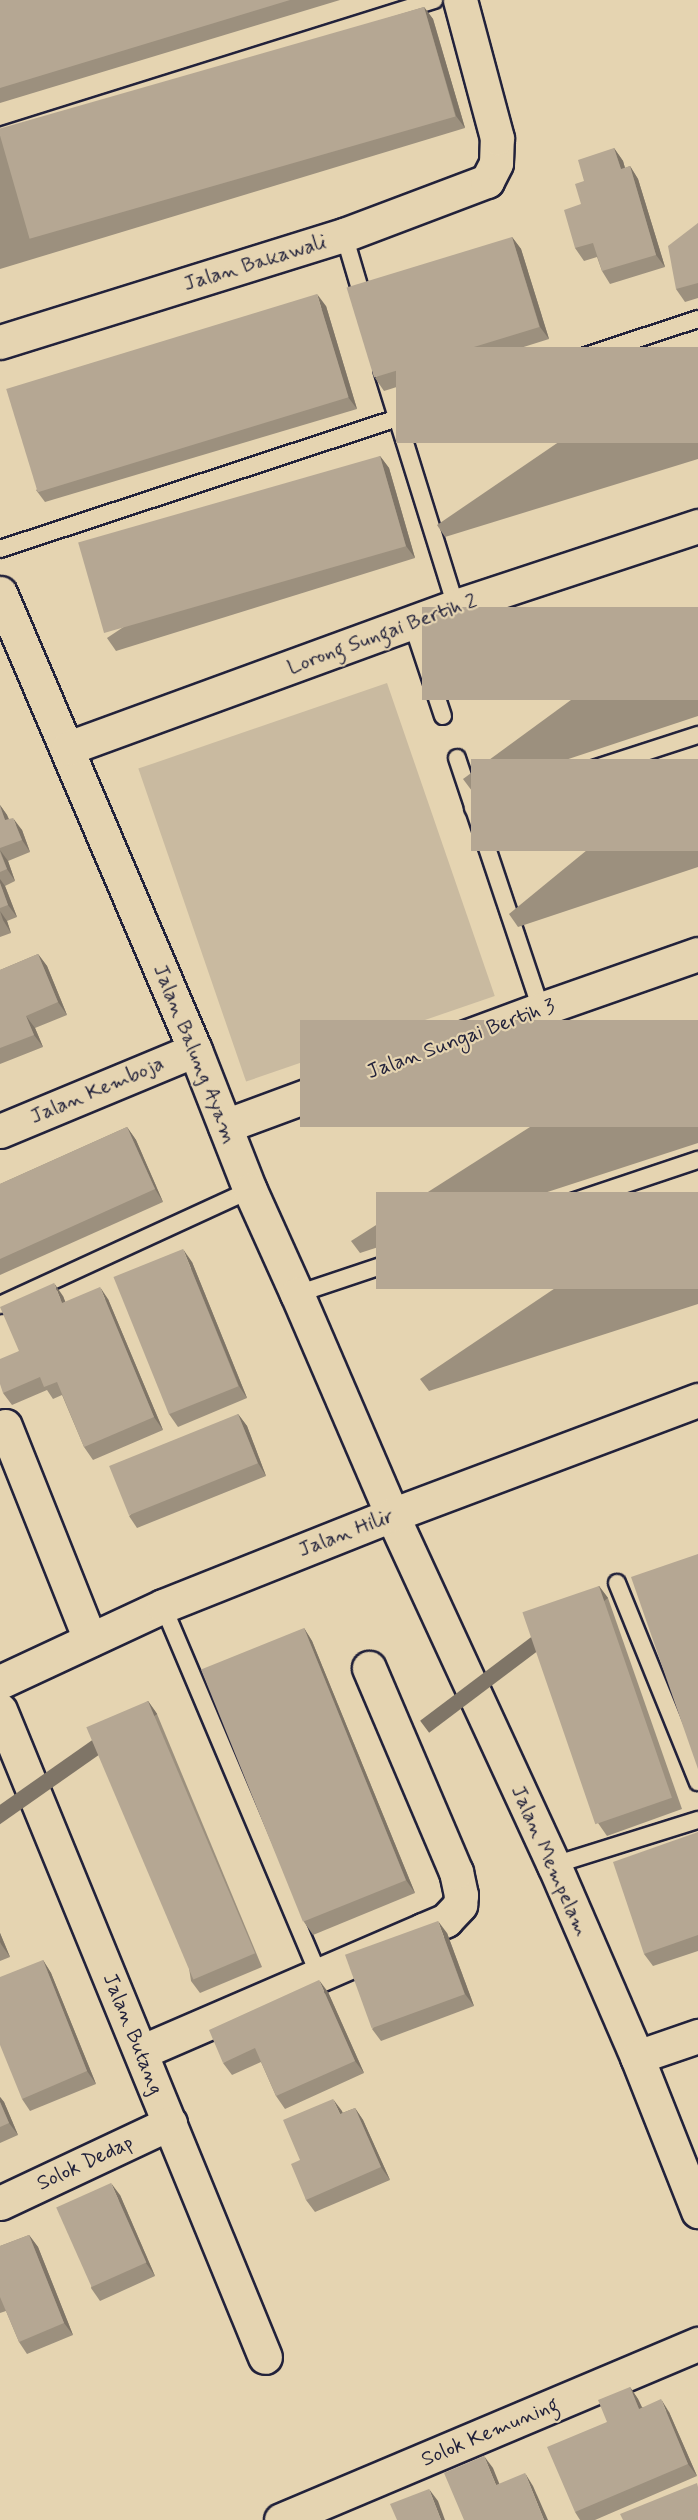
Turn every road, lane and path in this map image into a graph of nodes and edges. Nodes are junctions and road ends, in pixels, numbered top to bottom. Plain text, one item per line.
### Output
1 (434, 0) edge
2 (460, 0) edge
3 (0, 136) edge
4 (344, 235) junction
5 (698, 320) edge
6 (369, 322) edge
7 (0, 342) edge
8 (378, 355) edge
9 (397, 421) junction
10 (698, 526) edge
11 (0, 549) edge
12 (0, 593) edge
13 (456, 606) junction
14 (412, 623) junction
15 (698, 735) edge
16 (68, 748) junction
17 (473, 808) junction
18 (698, 954) edge
19 (541, 1009) junction
20 (195, 1050) junction
21 (225, 1126) junction
22 (0, 1131) edge
23 (698, 1160) edge
24 (250, 1190) junction
25 (297, 1294) junction
26 (0, 1305) edge
27 (698, 1400) edge
28 (5, 1425) dead end
29 (392, 1515) junction
30 (617, 1583) dead end
31 (163, 1606) junction
32 (90, 1640) junction
33 (369, 1668) dead end
34 (0, 1682) edge
35 (0, 1710) edge
36 (698, 1782) edge
37 (698, 1820) edge
38 (554, 1865) junction
39 (319, 1976) junction
40 (698, 2036) edge
41 (141, 2052) junction
42 (637, 2057) junction
43 (170, 2123) junction
44 (0, 2203) edge
45 (698, 2211) edge
46 (698, 2344) edge
47 (266, 2357) dead end
48 (282, 2520) edge

1 - 3 lane
2 - 4 street, Jalan Bakawali
4 - 6 lane
4 - 7 street, Jalan Bakawali
5 - 9 lane
8 - 9 lane
9 - 11 lane
9 - 13 lane
10 - 13 street, Lorong Sungai Bertih 2
12 - 16 street, Jalan Balung Ayam
13 - 14 street, Lorong Sungai Bertih 2
14 - 16 street, Lorong Sungai Bertih 2
14 - 17 lane
15 - 17 lane
16 - 20 street, Jalan Balung Ayam
17 - 19 lane
18 - 19 street, Jalan Sungai Bertih 3
19 - 21 street, Jalan Sungai Bertih 3
20 - 21 street, Jalan Balung Ayam
20 - 22 street, Jalan Kemboja
21 - 24 street, Jalan Balung Ayam
23 - 25 lane
24 - 25 street, Jalan Balung Ayam
24 - 26 lane
25 - 29 street, Jalan Balung Ayam
27 - 29 street, Jalan Hilir
28 - 32 street
29 - 31 street, Jalan Hilir
29 - 38 street, Jalan Mempelam
30 - 36 lane
31 - 32 street, Jalan Hilir
31 - 39 lane
32 - 34 street, Jalan Hilir
33 - 39 street
35 - 41 street, Jalan Butang
37 - 38 lane
38 - 42 street, Jalan Mempelam
39 - 41 street
40 - 42 street
41 - 43 street, Jalan Butang
42 - 45 street, Jalan Mempelam
43 - 44 street, Solok Dedap
43 - 47 street, Jalan Butang
46 - 48 street, Solok Kemuning

